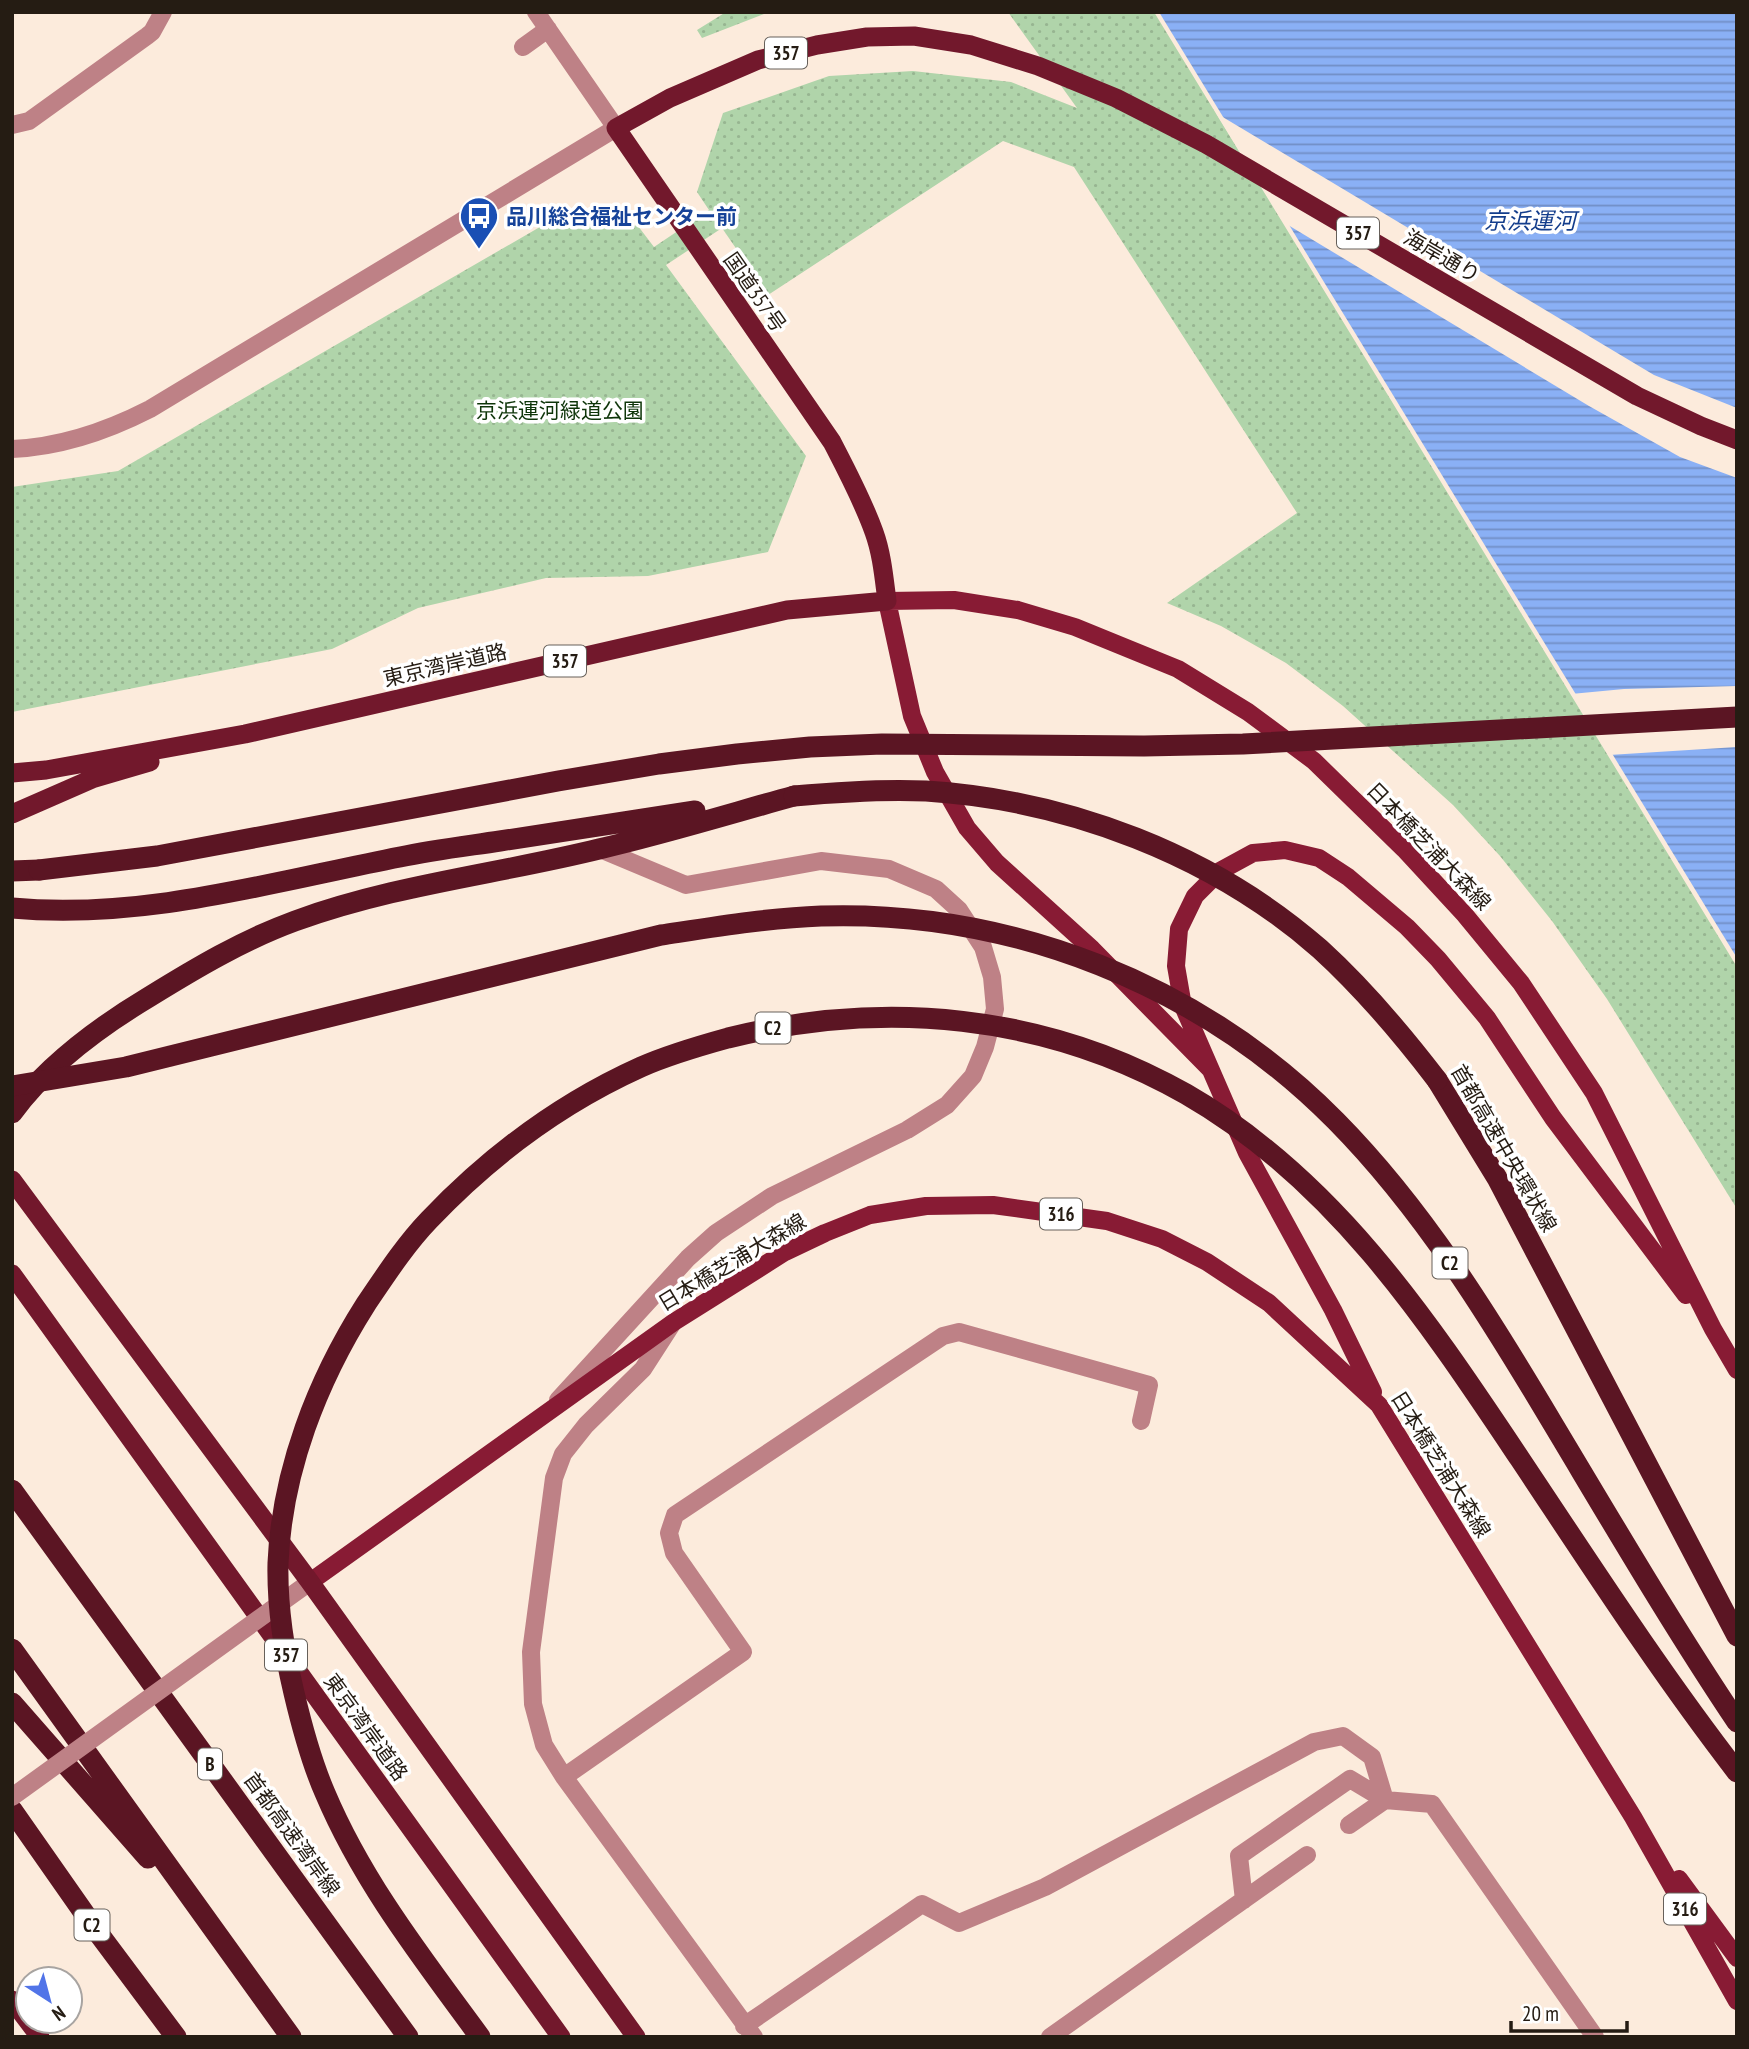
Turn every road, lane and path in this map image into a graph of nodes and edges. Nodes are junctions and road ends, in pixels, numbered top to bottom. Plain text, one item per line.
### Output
1 (163, 12) edge
2 (536, 12) edge
3 (548, 29) junction
4 (523, 47) dead end
5 (12, 125) edge
6 (616, 128) junction
7 (1737, 440) edge
8 (12, 449) edge
9 (887, 601) junction
10 (1737, 717) edge
11 (245, 734) junction
12 (12, 773) edge
13 (794, 796) junction
14 (12, 814) edge
15 (600, 849) junction
16 (12, 871) edge
17 (12, 908) edge
18 (1210, 1069) junction
19 (12, 1086) edge
20 (12, 1113) edge
21 (12, 1180) edge
22 (12, 1274) edge
23 (674, 1322) junction
24 (1713, 1329) junction
25 (1737, 1370) edge
26 (1379, 1405) junction
27 (547, 1412) junction
28 (1141, 1421) dead end
29 (12, 1490) edge
30 (310, 1582) junction
31 (1737, 1636) edge
32 (12, 1649) edge
33 (12, 1703) edge
34 (1737, 1723) edge
35 (1737, 1772) edge
36 (564, 1777) junction
37 (12, 1797) edge
38 (1385, 1800) junction
39 (12, 1810) edge
40 (1633, 1817) junction
41 (1349, 1825) dead end
42 (1307, 1855) dead end
43 (1244, 1900) junction
44 (232, 1955) junction
45 (1737, 1958) edge
46 (12, 2000) edge
47 (1737, 2001) edge
48 (749, 2031) edge
49 (40, 2037) edge
50 (176, 2037) edge
51 (291, 2037) edge
52 (408, 2037) edge
53 (480, 2037) edge
54 (561, 2037) edge
55 (636, 2037) edge
56 (1050, 2037) edge
57 (1595, 2037) edge

1 - 5 street
2 - 3 street
3 - 4 street
3 - 6 street
6 - 7 highway, 海岸通り / 357
6 - 8 street
6 - 9 highway, 国道357号
9 - 11 highway, 東京湾岸道路 / 357
9 - 18 main road
9 - 24 main road, 日本橋芝浦大森線
10 - 16 highway, bridge
11 - 12 highway, 東京湾岸道路 / 357
11 - 14 highway
13 - 15 highway
13 - 17 highway
13 - 31 highway, 首都高速中央環状線, bridge
15 - 20 highway
15 - 27 street, bridge
18 - 24 main road
18 - 26 main road
19 - 34 highway, C2, bridge
21 - 30 highway
22 - 54 highway, 東京湾岸道路 / 357
23 - 26 main road, 日本橋芝浦大森線 / 316
23 - 27 main road, 日本橋芝浦大森線 / 316
23 - 36 street
24 - 25 main road, 日本橋芝浦大森線
26 - 40 main road, 日本橋芝浦大森線 / 316
27 - 30 main road, 日本橋芝浦大森線 / 316
28 - 36 street
29 - 52 highway, 首都高速湾岸線 / B
30 - 37 street, bridge
30 - 55 highway
32 - 44 highway
33 - 44 highway
35 - 53 highway, C2, bridge
36 - 48 street
38 - 41 street
38 - 43 street
38 - 48 street
38 - 57 street
39 - 50 highway, C2
40 - 45 main road
40 - 47 main road, 日本橋芝浦大森線 / 316
42 - 43 street
43 - 56 street
44 - 51 highway
46 - 49 highway

